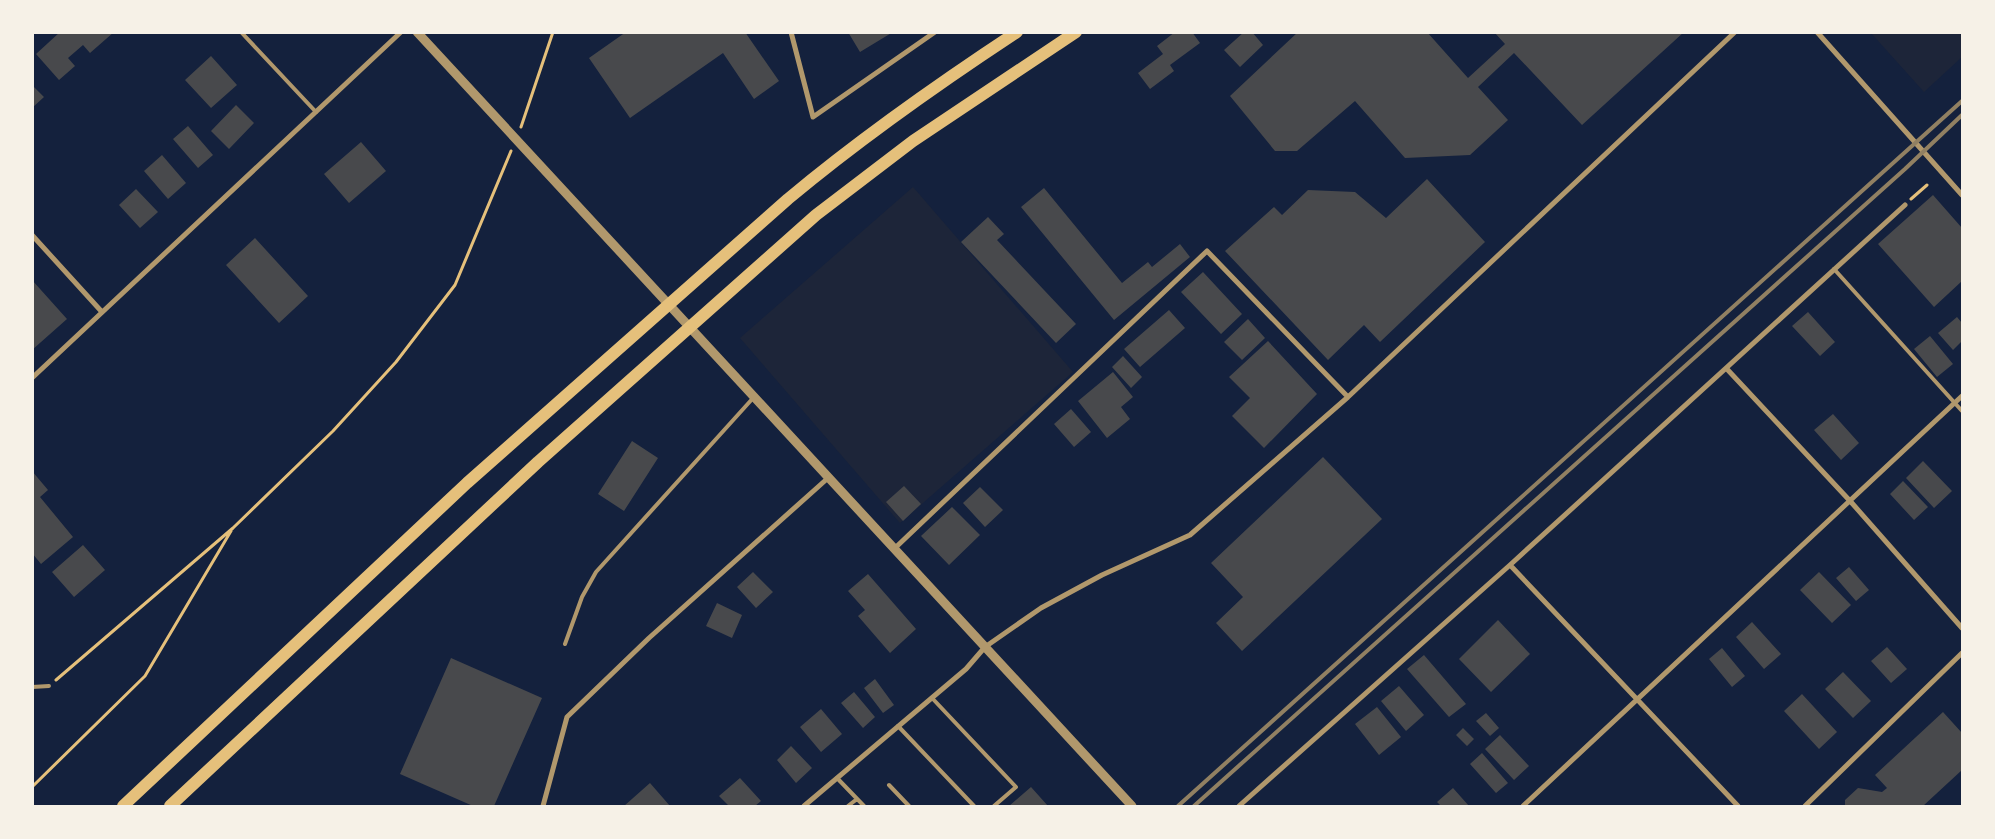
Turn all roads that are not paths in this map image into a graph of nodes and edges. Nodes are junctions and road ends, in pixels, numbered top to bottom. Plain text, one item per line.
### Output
1 (241, 32) edge
2 (401, 32) edge
3 (416, 32) edge
4 (792, 32) edge
5 (935, 32) edge
6 (1017, 32) edge
7 (1076, 32) edge
8 (1735, 32) edge
9 (1817, 32) edge
10 (316, 112) junction
11 (1962, 195) edge
12 (1905, 204) road end
13 (32, 235) edge
14 (1834, 269) junction
15 (668, 304) junction
16 (102, 312) junction
17 (689, 328) junction
18 (1726, 368) junction
19 (32, 378) edge
20 (1962, 396) edge
21 (754, 397) junction
22 (1348, 398) junction
23 (1955, 403) junction
24 (1962, 411) edge
25 (828, 478) junction
26 (1851, 502) junction
27 (894, 549) junction
28 (1510, 565) junction
29 (1962, 628) edge
30 (564, 644) dead end
31 (984, 648) junction
32 (1962, 653) edge
33 (49, 686) road end
34 (32, 687) edge
35 (932, 698) junction
36 (1638, 701) junction
37 (898, 726) junction
38 (837, 778) junction
39 (889, 785) dead end
40 (857, 799) junction
41 (808, 805) edge
42 (123, 806) edge
43 (170, 806) edge
44 (543, 806) edge
45 (848, 806) edge
46 (864, 806) edge
47 (909, 806) edge
48 (974, 806) edge
49 (994, 806) edge
50 (1132, 806) edge
51 (1238, 806) edge
52 (1523, 806) edge
53 (1738, 806) edge
54 (1805, 806) edge

1 - 10 lane
2 - 10 street
3 - 15 street
4 - 5 street
6 - 15 main road
7 - 17 main road
8 - 22 street
9 - 11 street
10 - 16 street
12 - 14 street
13 - 16 street
14 - 18 street
14 - 23 lane
15 - 17 street
15 - 42 main road
16 - 19 street
17 - 21 street
17 - 43 main road
18 - 26 street
18 - 28 street
20 - 23 street
21 - 25 street
21 - 30 lane
22 - 27 street
22 - 31 street
23 - 24 lane
23 - 26 street
25 - 27 street
25 - 44 street
26 - 29 street
26 - 36 street
27 - 31 street
28 - 36 street
28 - 51 street
31 - 35 street
31 - 50 street
32 - 54 street
33 - 34 lane
35 - 37 street
35 - 49 lane
36 - 52 street
36 - 53 street
37 - 38 street
37 - 48 lane
38 - 40 lane
38 - 41 street
39 - 47 lane
40 - 45 lane
40 - 46 lane

